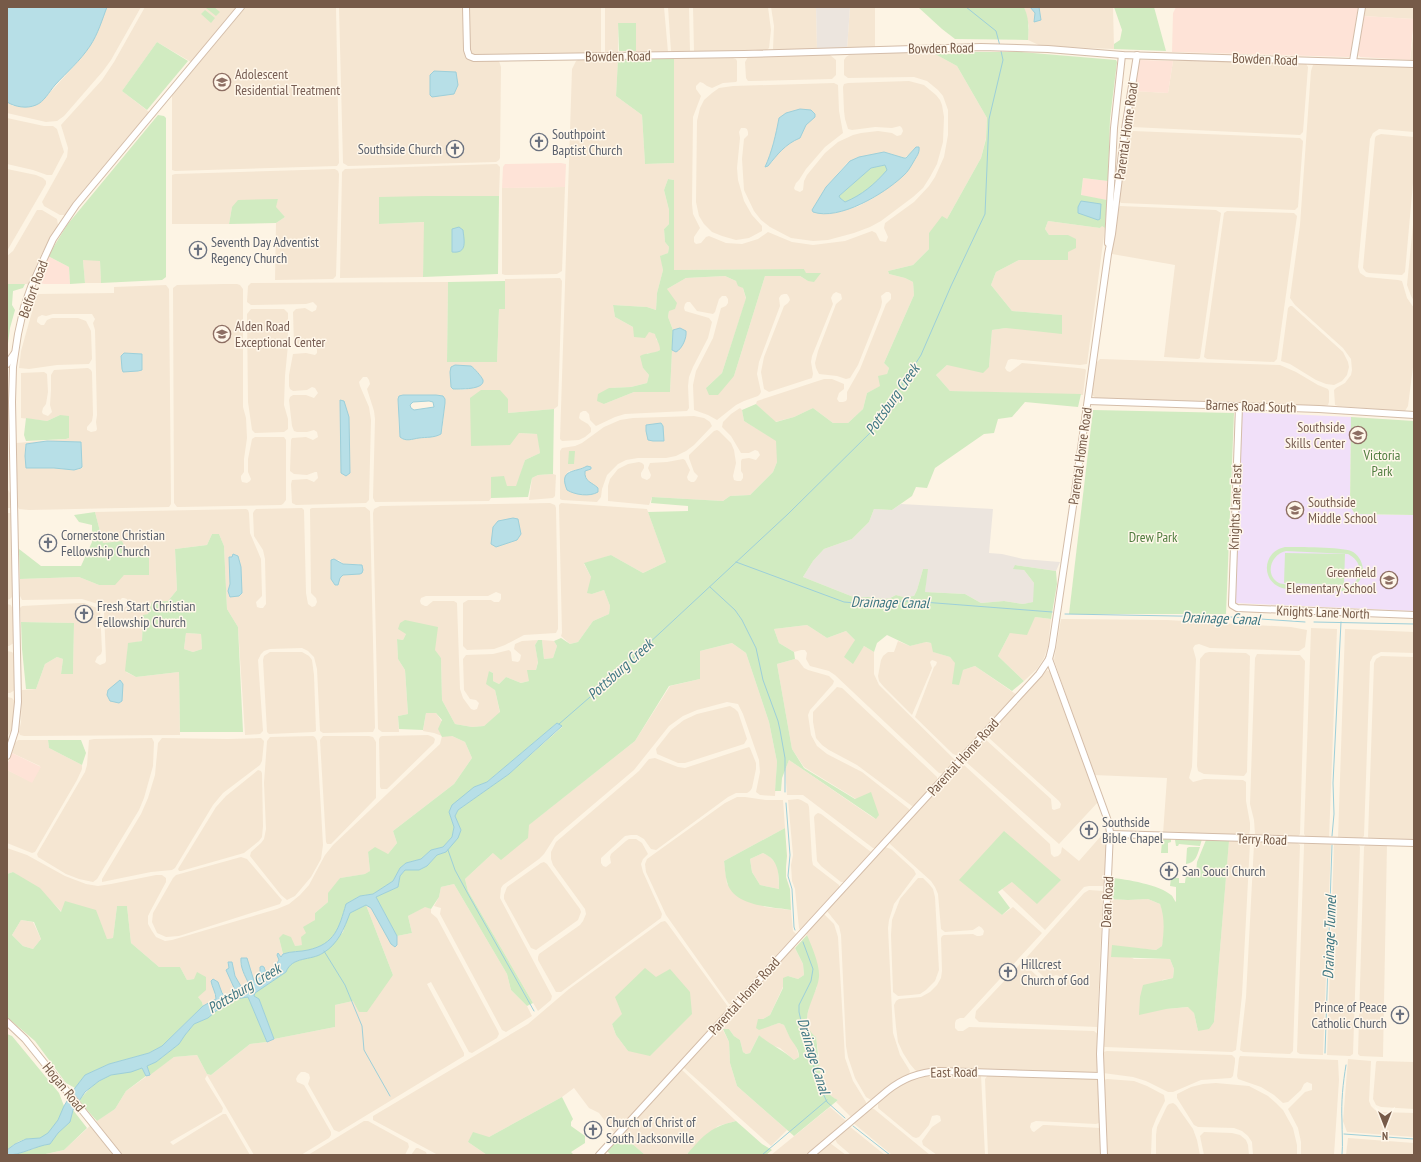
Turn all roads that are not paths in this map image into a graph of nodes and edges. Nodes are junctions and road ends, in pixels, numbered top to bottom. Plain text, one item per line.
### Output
1 (241, 7) edge
2 (466, 7) edge
3 (1362, 7) edge
4 (1122, 55) junction
5 (1137, 55) junction
6 (1353, 61) junction
7 (1414, 64) edge
8 (1114, 188) junction
9 (15, 353) junction
10 (7, 364) edge
11 (10, 371) edge
12 (7, 379) edge
13 (12, 385) junction
14 (1088, 401) junction
15 (1239, 406) junction
16 (1414, 415) edge
17 (1233, 607) joint
18 (1414, 615) edge
19 (1049, 659) junction
20 (7, 756) edge
21 (1111, 834) junction
22 (1414, 843) edge
23 (7, 1022) edge
24 (1100, 1076) junction
25 (118, 1155) edge
26 (599, 1155) edge
27 (811, 1155) edge
28 (1104, 1155) edge

1 - 9 street, Belfort Road
2 - 4 street, Bowden Road
3 - 6 street
4 - 5 street, Bowden Road
4 - 8 street, Parental Home Road
5 - 6 street, Bowden Road
5 - 8 street, Parental Home Road
6 - 7 street, Bowden Road
8 - 14 street, Parental Home Road
9 - 10 street
9 - 11 street, Belfort Road
11 - 13 street, Belfort Road
12 - 13 street
13 - 20 street, Belfort Road
14 - 15 street, Barnes Road South
14 - 19 street, Parental Home Road
15 - 16 street, Barnes Road South
15 - 17 street, Knights Lane East
17 - 18 street, Knights Lane North
19 - 21 street, Dean Road
19 - 26 street, Parental Home Road
21 - 22 street, Terry Road
21 - 24 street, Dean Road
23 - 25 street, Hogan Road
24 - 27 street, East Road
24 - 28 street, Dean Road

